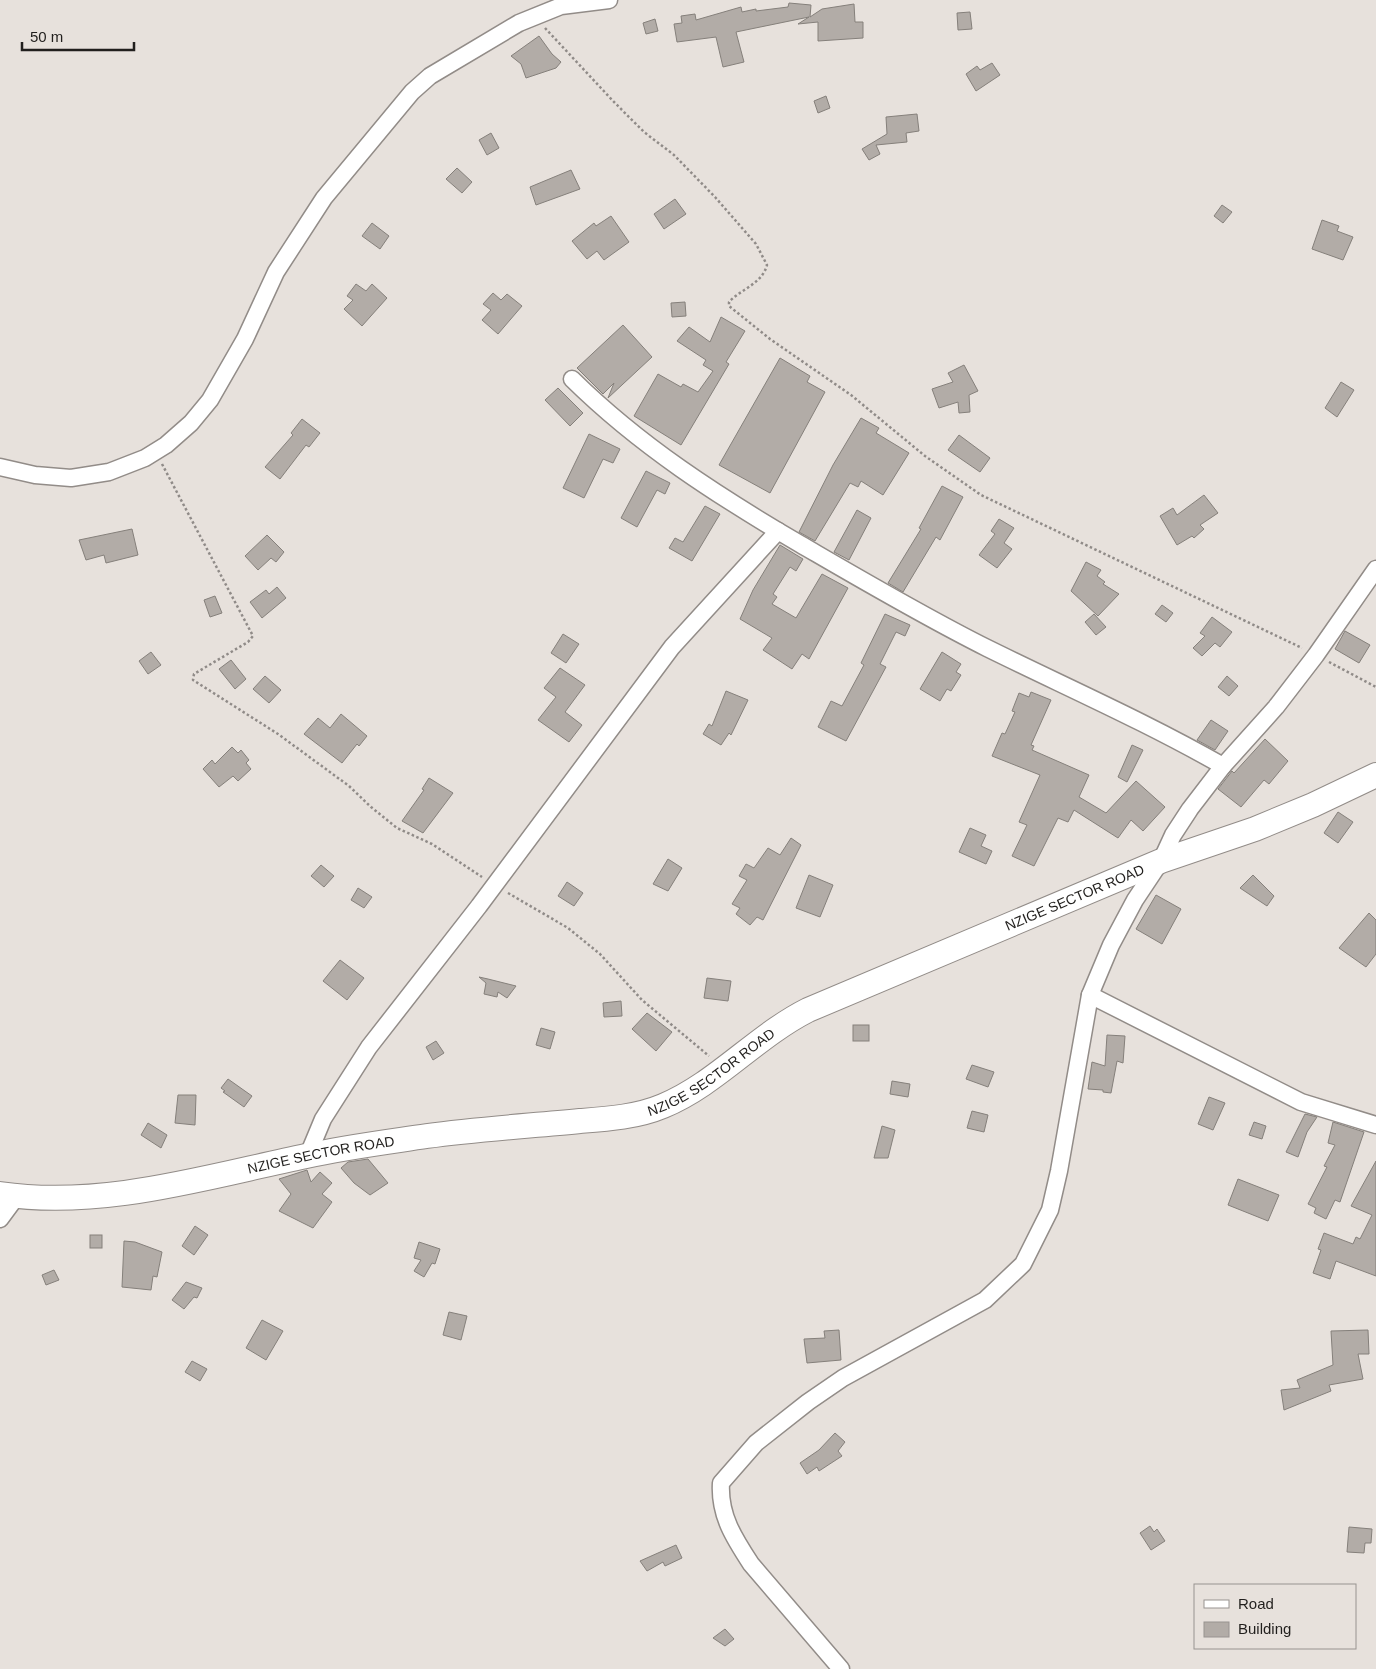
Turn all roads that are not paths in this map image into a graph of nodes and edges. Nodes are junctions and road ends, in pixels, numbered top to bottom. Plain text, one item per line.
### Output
1 (608, 0) edge
2 (572, 379) dead end
3 (0, 467) edge
4 (778, 531) junction
5 (1376, 570) edge
6 (1223, 766) junction
7 (1376, 775) edge
8 (1161, 862) junction
9 (1090, 995) junction
10 (1376, 1125) edge
11 (308, 1155) junction
12 (8, 1195) edge
13 (0, 1219) edge
14 (841, 1669) edge

1 - 3 street
2 - 4 street
4 - 6 street
4 - 11 street
5 - 6 street
6 - 8 street
7 - 8 main road, NZIGE SECTOR ROAD
8 - 9 street
8 - 11 main road, NZIGE SECTOR ROAD
9 - 10 street
9 - 14 street
11 - 12 main road, NZIGE SECTOR ROAD
12 - 13 street

